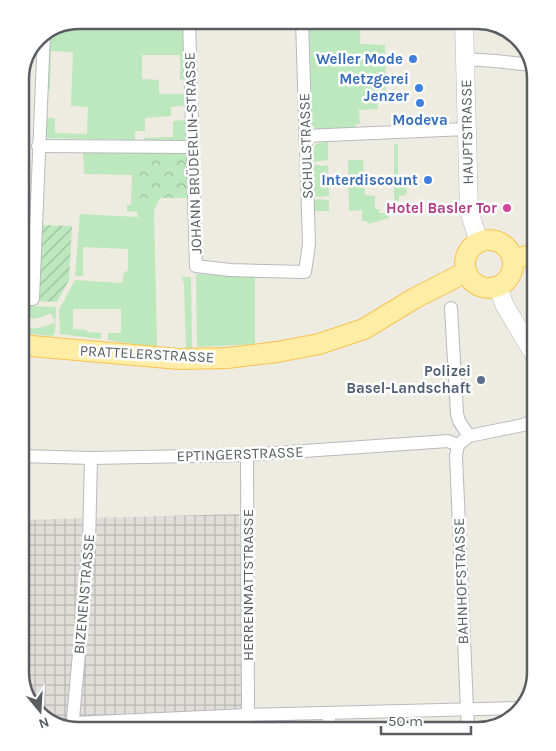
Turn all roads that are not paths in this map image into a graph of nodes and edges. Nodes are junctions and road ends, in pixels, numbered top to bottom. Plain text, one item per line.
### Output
1 (189, 29) edge
2 (302, 29) edge
3 (464, 29) edge
4 (43, 43) edge
5 (465, 60) junction
6 (526, 65) edge
7 (466, 129) junction
8 (305, 136) junction
9 (38, 146) junction
10 (193, 147) junction
11 (479, 242) junction
12 (527, 256) edge
13 (513, 258) junction
14 (29, 261) edge
15 (305, 272) joint
16 (466, 272) junction
17 (498, 286) junction
18 (451, 308) dead end
19 (527, 343) edge
20 (29, 346) edge
21 (527, 423) edge
22 (468, 436) junction
23 (458, 445) junction
24 (247, 455) junction
25 (29, 456) edge
26 (91, 458) junction
27 (513, 708) edge
28 (467, 709) junction
29 (328, 713) junction
30 (248, 715) junction
31 (207, 717) junction
32 (72, 722) edge
33 (140, 722) edge
34 (207, 722) edge
35 (330, 722) edge
36 (468, 722) edge

1 - 10 street, JOHANN BRÜDERLIN-STRASSE
2 - 8 street, SCHULSTRASSE
3 - 5 street, HAUPTSTRASSE
4 - 9 street
5 - 6 street
5 - 7 street, HAUPTSTRASSE
7 - 8 street
7 - 11 street, HAUPTSTRASSE
8 - 15 street, SCHULSTRASSE
9 - 10 street
9 - 14 street
10 - 15 street, JOHANN BRÜDERLIN-STRASSE
11 - 13 main road
11 - 16 main road
12 - 13 main road
13 - 17 main road
16 - 17 main road
16 - 20 main road, PRATTELERSTRASSE
17 - 19 street
18 - 22 street
21 - 22 street
22 - 23 street
23 - 24 street, EPTINGERSTRASSE
23 - 28 street, BAHNHOFSTRASSE
24 - 26 street, EPTINGERSTRASSE
24 - 30 street, HERRENMATTSTRASSE
25 - 26 street, EPTINGERSTRASSE
26 - 32 street, BIZENENSTRASSE
27 - 28 street
28 - 29 street
28 - 36 street, BAHNHOFSTRASSE
29 - 30 street
29 - 35 street
30 - 31 street
31 - 33 street
31 - 34 street

